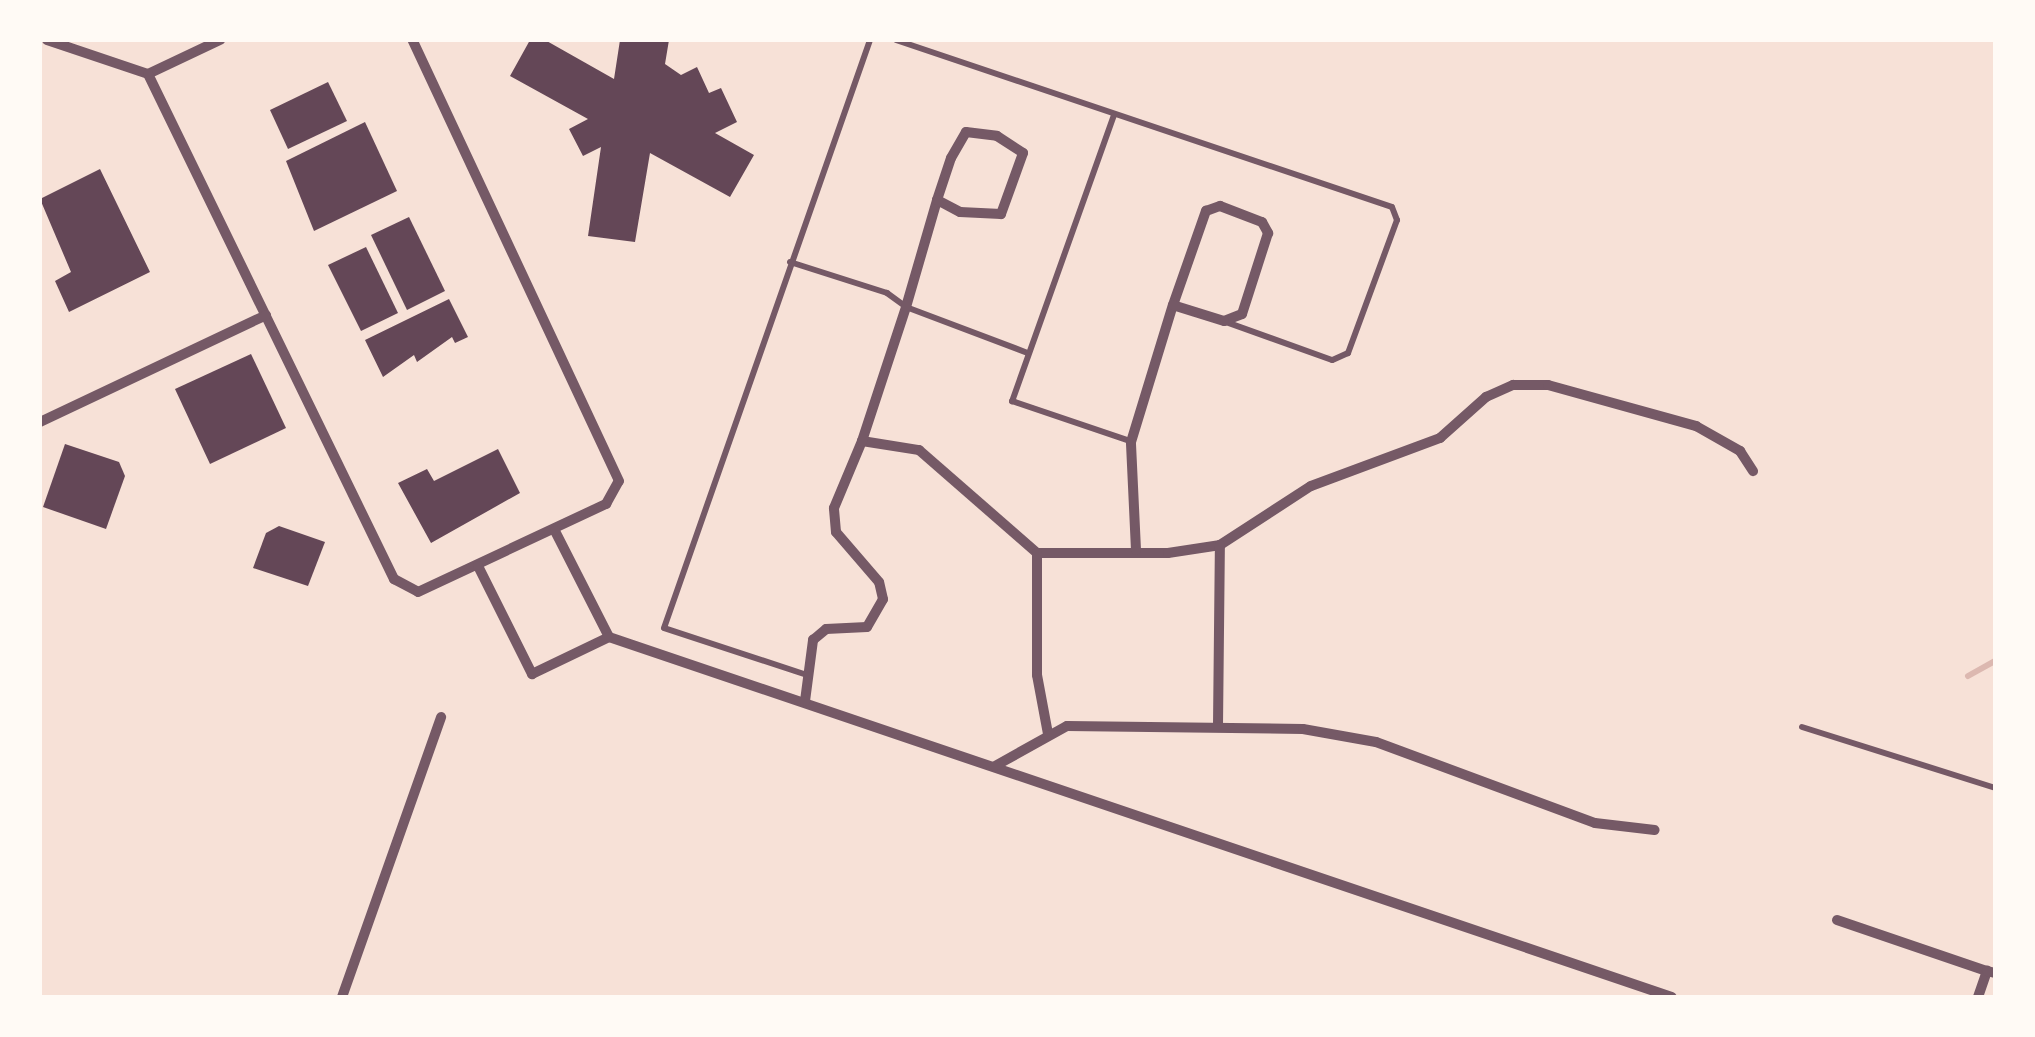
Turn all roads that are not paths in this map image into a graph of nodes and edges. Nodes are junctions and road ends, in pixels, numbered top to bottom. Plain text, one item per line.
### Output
1 (47, 40) edge
2 (220, 40) edge
3 (412, 40) edge
4 (870, 40) edge
5 (896, 40) edge
6 (195, 45) edge
7 (148, 74) junction
8 (1114, 115) junction
9 (937, 200) junction
10 (790, 262) junction
11 (1173, 305) junction
12 (906, 306) junction
13 (266, 315) junction
14 (1224, 321) junction
15 (1028, 354) junction
16 (40, 422) edge
17 (862, 441) junction
18 (1131, 442) junction
19 (1753, 471) dead end
20 (555, 531) junction
21 (1220, 545) junction
22 (1136, 550) junction
23 (1037, 553) junction
24 (478, 566) junction
25 (609, 637) junction
26 (804, 674) junction
27 (806, 701) junction
28 (441, 718) dead end
29 (1218, 726) junction
30 (1802, 728) dead end
31 (1048, 734) junction
32 (996, 766) junction
33 (1995, 788) edge
34 (1655, 830) dead end
35 (1838, 920) dead end
36 (1991, 972) edge
37 (342, 997) edge
38 (1672, 997) edge
39 (1978, 997) edge

1 - 7 street
2 - 6 street
3 - 20 street
4 - 10 lane
5 - 8 lane
6 - 7 street
7 - 13 street
8 - 14 lane
8 - 15 lane
9 - 9 street
9 - 12 street
10 - 12 lane
10 - 26 lane
11 - 14 street
11 - 14 street
11 - 18 street
12 - 15 lane
12 - 17 street
13 - 16 street
13 - 24 street
15 - 18 lane
17 - 23 street
17 - 26 street
18 - 22 street
19 - 21 street
20 - 24 street
20 - 25 street
21 - 22 street
21 - 29 street
22 - 23 street
23 - 31 street
24 - 25 street
25 - 27 street
26 - 27 street
27 - 32 street
28 - 37 street
29 - 31 street
29 - 34 street
30 - 33 lane
31 - 32 street
32 - 38 street
35 - 36 street
36 - 39 street

